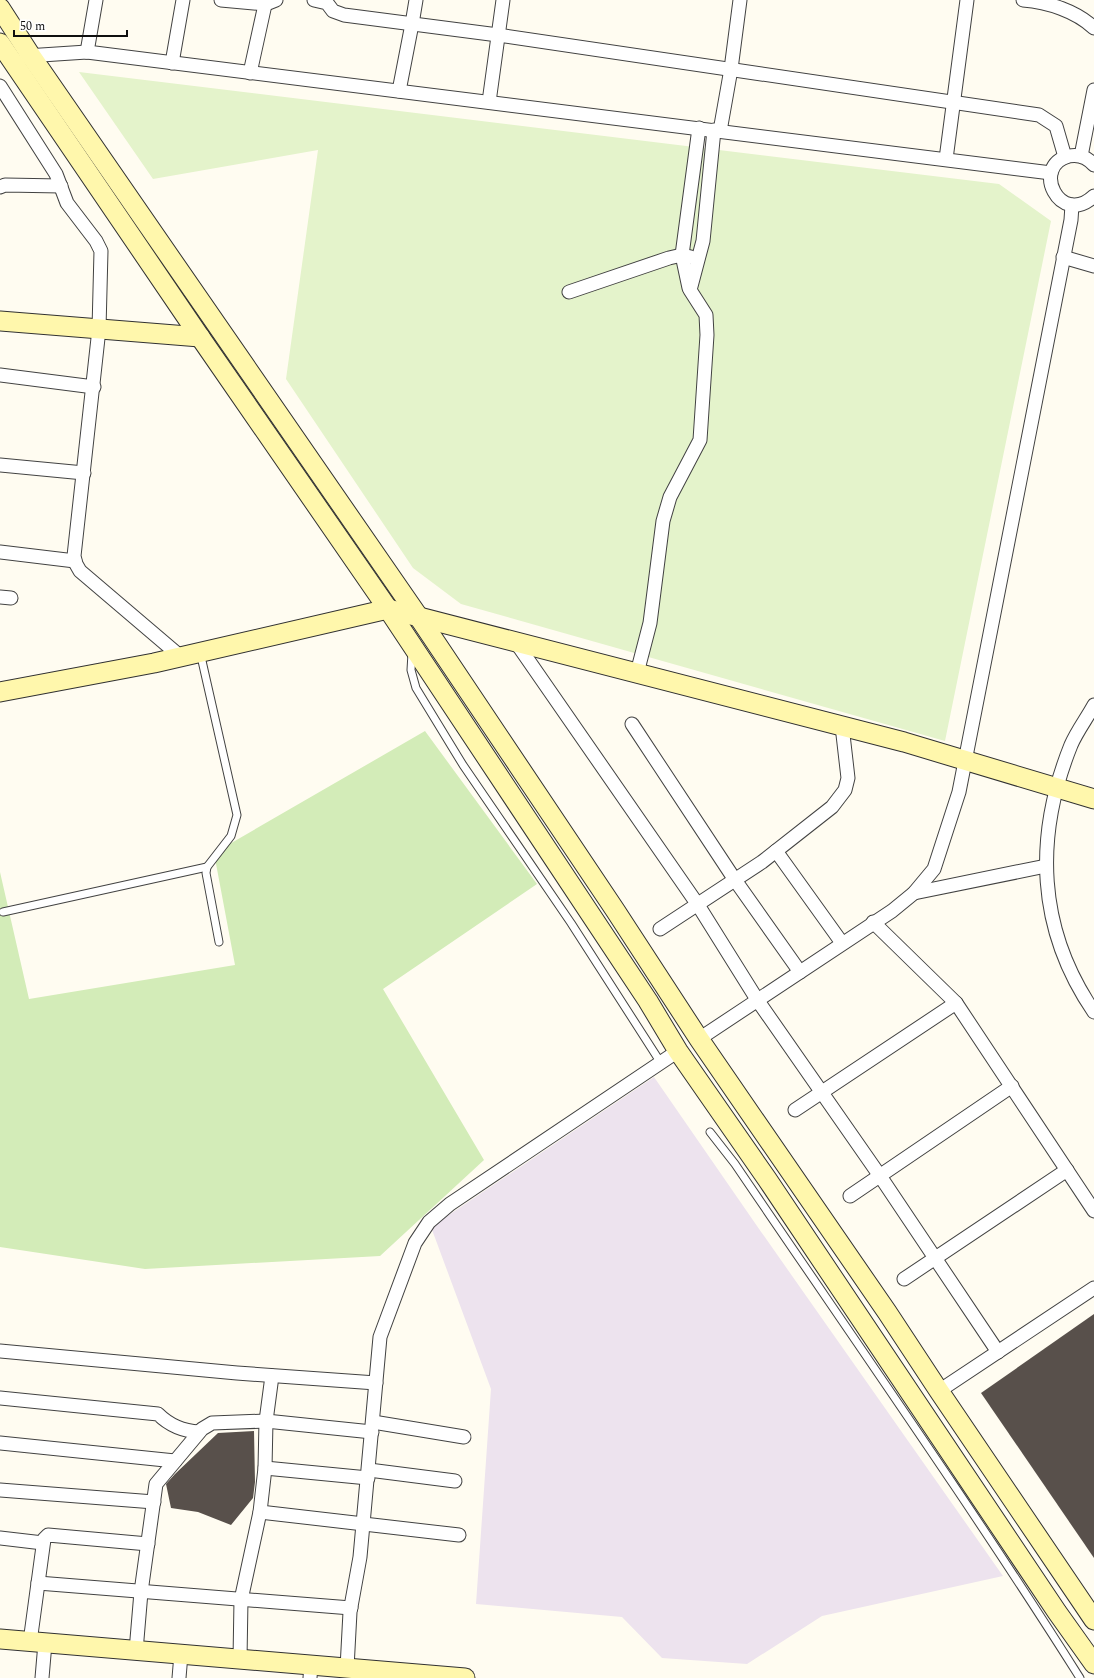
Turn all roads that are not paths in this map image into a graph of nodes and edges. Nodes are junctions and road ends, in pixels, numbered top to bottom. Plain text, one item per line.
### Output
1 (96, 0) edge
2 (183, 0) edge
3 (221, 0) edge
4 (314, 0) edge
5 (416, 0) edge
6 (503, 0) edge
7 (740, 0) edge
8 (967, 0) edge
9 (1023, 0) edge
10 (269, 1) edge
11 (0, 8) edge
12 (412, 24) junction
13 (1094, 28) edge
14 (498, 36) junction
15 (4, 49) edge
16 (87, 52) junction
17 (31, 56) junction
18 (172, 63) junction
19 (731, 69) junction
20 (250, 73) junction
21 (0, 86) edge
22 (1094, 90) edge
23 (399, 91) junction
24 (488, 102) junction
25 (953, 102) junction
26 (699, 128) junction
27 (717, 130) junction
28 (1081, 156) junction
29 (1064, 157) junction
30 (946, 159) junction
31 (1094, 164) edge
32 (1051, 173) junction
33 (61, 186) junction
34 (0, 187) edge
35 (1094, 196) edge
36 (1072, 205) junction
37 (682, 255) junction
38 (1063, 257) junction
39 (699, 258) junction
40 (1094, 266) edge
41 (690, 290) junction
42 (569, 292) dead end
43 (0, 321) edge
44 (99, 329) junction
45 (200, 337) junction
46 (0, 375) edge
47 (94, 387) junction
48 (0, 465) edge
49 (84, 473) junction
50 (0, 552) edge
51 (75, 561) junction
52 (388, 609) junction
53 (418, 616) junction
54 (516, 641) junction
55 (413, 646) junction
56 (200, 652) junction
57 (181, 657) junction
58 (637, 673) junction
59 (0, 692) edge
60 (1094, 705) edge
61 (632, 724) dead end
62 (842, 726) junction
63 (965, 760) junction
64 (1056, 787) junction
65 (1094, 798) edge
66 (776, 851) junction
67 (1046, 866) junction
68 (206, 867) junction
69 (735, 880) junction
70 (914, 893) junction
71 (698, 905) junction
72 (3, 912) dead end
73 (873, 922) junction
74 (660, 930) dead end
75 (219, 942) dead end
76 (842, 943) junction
77 (800, 972) junction
78 (758, 1001) junction
79 (956, 1003) junction
80 (1094, 1012) edge
81 (699, 1039) junction
82 (678, 1051) junction
83 (661, 1063) junction
84 (1012, 1086) junction
85 (821, 1092) junction
86 (795, 1110) dead end
87 (710, 1132) dead end
88 (786, 1164) junction
89 (748, 1167) junction
90 (1068, 1170) junction
91 (880, 1176) junction
92 (767, 1179) junction
93 (850, 1196) dead end
94 (1094, 1210) edge
95 (936, 1258) junction
96 (904, 1279) dead end
97 (1094, 1288) edge
98 (0, 1351) edge
99 (998, 1352) junction
100 (272, 1376) junction
101 (376, 1383) junction
102 (938, 1391) junction
103 (0, 1398) edge
104 (266, 1421) junction
105 (372, 1427) junction
106 (199, 1432) junction
107 (464, 1436) dead end
108 (0, 1443) edge
109 (175, 1461) junction
110 (266, 1468) junction
111 (368, 1474) junction
112 (455, 1481) dead end
113 (0, 1490) edge
114 (154, 1502) junction
115 (260, 1512) junction
116 (364, 1525) junction
117 (459, 1535) dead end
118 (0, 1538) edge
119 (43, 1543) junction
120 (148, 1544) junction
121 (38, 1583) junction
122 (141, 1592) junction
123 (1078, 1597) junction
124 (241, 1600) junction
125 (351, 1608) junction
126 (1057, 1612) junction
127 (1094, 1620) edge
128 (0, 1639) edge
129 (38, 1642) junction
130 (136, 1651) junction
131 (181, 1654) junction
132 (240, 1659) junction
133 (1094, 1664) edge
134 (347, 1668) junction
135 (311, 1672) edge
136 (42, 1678) edge
137 (179, 1678) edge
138 (460, 1678) edge
139 (1080, 1678) edge

1 - 16 street
2 - 18 street
3 - 10 street
4 - 12 street
5 - 12 street
6 - 14 street
7 - 19 street
8 - 25 street
9 - 13 street
10 - 20 street
11 - 17 main road
12 - 14 street
12 - 23 street
14 - 19 street
14 - 24 street
15 - 17 street
15 - 45 main road
16 - 17 street
16 - 18 street
17 - 53 main road
18 - 20 street
19 - 25 street
19 - 27 street
20 - 23 street
21 - 33 street
22 - 28 street
23 - 24 street
24 - 26 street
25 - 29 street
25 - 30 street
26 - 27 street
26 - 37 street
27 - 30 street
27 - 39 street
28 - 29 street
28 - 31 street
29 - 32 street
30 - 32 street
32 - 36 street
33 - 34 street
33 - 44 street
35 - 36 street
36 - 38 street
37 - 39 street
37 - 41 street
37 - 42 street
38 - 40 street
38 - 63 street
39 - 41 street
41 - 58 street
43 - 44 main road
44 - 45 main road
44 - 47 street
45 - 52 main road
46 - 47 street
47 - 49 street
48 - 49 street
49 - 51 street
50 - 51 street
51 - 57 street
52 - 53 main road
52 - 55 main road
52 - 56 main road
53 - 54 main road
53 - 81 main road
54 - 58 main road
54 - 71 street
55 - 82 main road
55 - 83 lane
56 - 57 main road
56 - 68 lane
57 - 59 main road
58 - 62 main road
60 - 64 street
61 - 69 street
62 - 63 main road
62 - 66 street
63 - 64 main road
63 - 70 street
64 - 65 main road
64 - 67 street
66 - 69 street
66 - 76 street
67 - 70 street
67 - 80 street
68 - 72 lane
68 - 75 lane
69 - 71 street
69 - 77 street
70 - 73 street
71 - 74 street
71 - 78 street
73 - 76 street
73 - 79 street
76 - 77 street
77 - 78 street
78 - 81 street
78 - 85 street
79 - 84 street
79 - 85 street
81 - 88 main road
82 - 83 street
82 - 89 main road
83 - 101 street
84 - 90 street
84 - 91 street
85 - 86 street
85 - 91 street
87 - 89 lane
88 - 92 main road
88 - 102 main road
89 - 92 main road
89 - 139 lane
90 - 94 street
90 - 95 street
91 - 93 street
91 - 95 street
92 - 126 main road
95 - 96 street
95 - 99 street
97 - 99 street
98 - 100 street
99 - 102 street
100 - 101 street
100 - 104 street
101 - 105 street
102 - 123 main road
103 - 106 street
104 - 105 street
104 - 106 street
104 - 110 street
105 - 107 street
105 - 111 street
106 - 109 street
108 - 109 street
109 - 114 street
110 - 111 street
110 - 115 street
111 - 112 street
111 - 116 street
113 - 114 street
114 - 120 street
115 - 116 street
115 - 124 street
116 - 117 street
116 - 125 street
118 - 119 street
119 - 120 street
119 - 121 street
120 - 122 street
121 - 122 street
121 - 129 street
122 - 124 street
122 - 130 street
123 - 126 main road
123 - 127 main road
124 - 125 street
124 - 132 street
125 - 134 street
126 - 133 main road
128 - 129 main road
129 - 130 main road
129 - 136 street
130 - 131 main road
131 - 132 main road
131 - 137 street
132 - 135 main road
134 - 135 main road
134 - 138 main road

